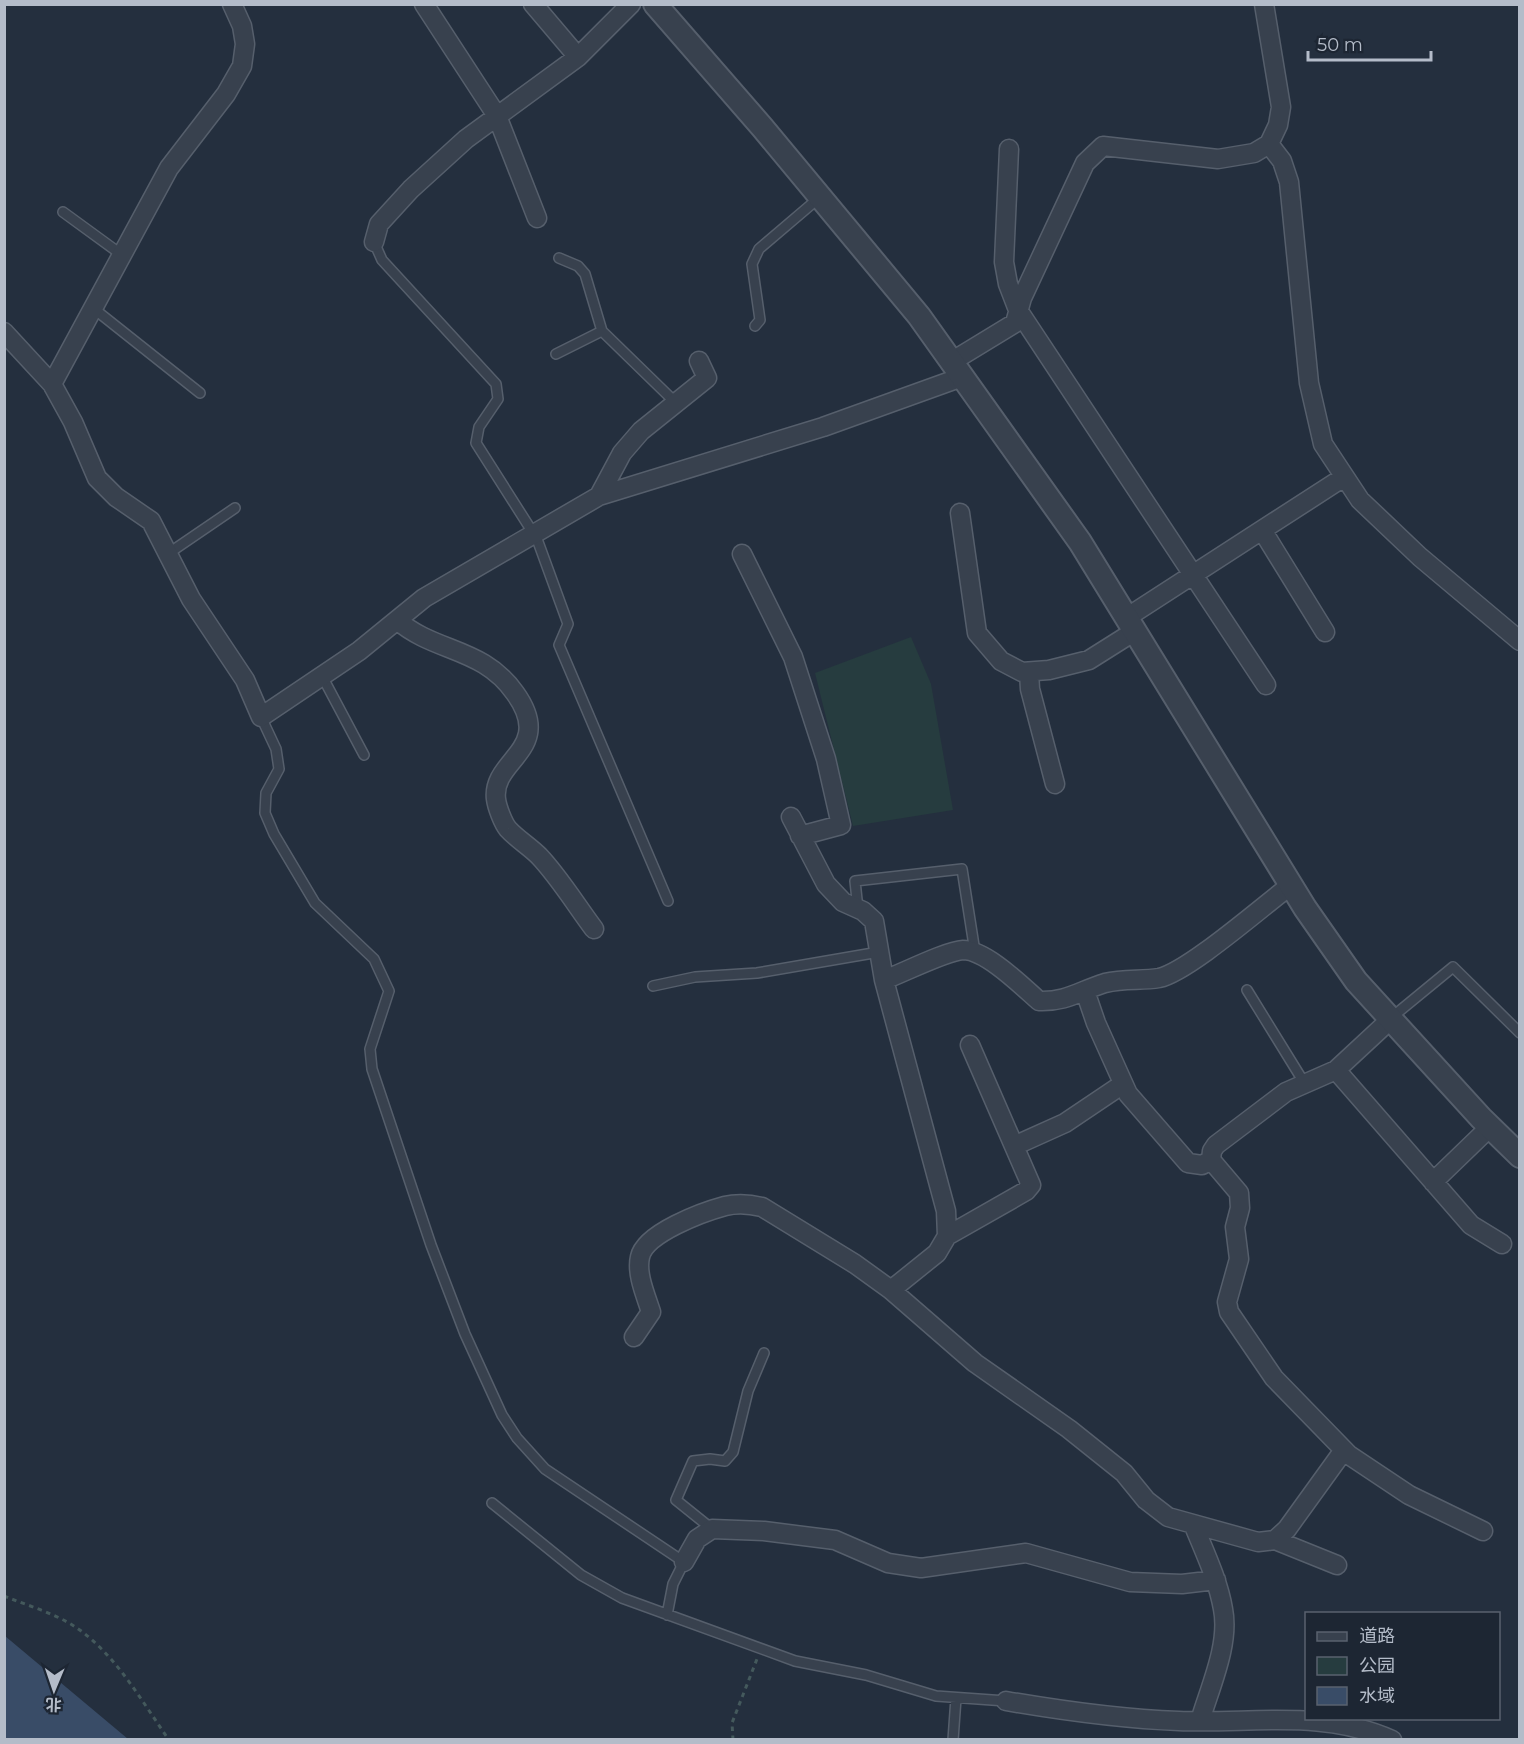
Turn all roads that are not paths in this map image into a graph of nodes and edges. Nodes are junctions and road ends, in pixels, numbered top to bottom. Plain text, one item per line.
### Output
1 (232, 4) edge
2 (424, 4) edge
3 (533, 4) edge
4 (631, 4) edge
5 (655, 4) edge
6 (1264, 4) edge
7 (578, 57) junction
8 (497, 116) junction
9 (1269, 144) junction
10 (1009, 149) dead end
11 (820, 197) junction
12 (63, 212) dead end
13 (537, 218) dead end
14 (374, 242) joint
15 (122, 255) junction
16 (559, 258) dead end
17 (93, 308) junction
18 (1018, 310) junction
19 (755, 326) dead end
20 (602, 331) junction
21 (4, 332) edge
22 (556, 354) dead end
23 (699, 361) dead end
24 (957, 369) junction
25 (52, 384) junction
26 (200, 393) dead end
27 (676, 403) junction
28 (1344, 477) junction
29 (599, 496) junction
30 (235, 508) dead end
31 (960, 513) dead end
32 (1262, 531) junction
33 (533, 533) junction
34 (168, 554) junction
35 (742, 554) dead end
36 (1192, 574) junction
37 (396, 620) junction
38 (1131, 624) junction
39 (1325, 632) dead end
40 (1520, 641) edge
41 (1029, 672) junction
42 (322, 676) junction
43 (1266, 685) dead end
44 (261, 717) junction
45 (364, 755) dead end
46 (1055, 784) dead end
47 (790, 817) dead end
48 (800, 836) junction
49 (1291, 885) junction
50 (668, 901) dead end
51 (858, 909) junction
52 (594, 929) dead end
53 (879, 952) junction
54 (975, 952) junction
55 (884, 980) junction
56 (653, 986) dead end
57 (1247, 990) dead end
58 (1085, 991) junction
59 (1391, 1019) junction
60 (1520, 1033) edge
61 (970, 1045) dead end
62 (1336, 1070) junction
63 (1123, 1084) junction
64 (1305, 1084) junction
65 (1490, 1127) junction
66 (1014, 1146) junction
67 (1520, 1156) edge
68 (1211, 1160) junction
69 (1433, 1182) junction
70 (947, 1236) junction
71 (1502, 1244) dead end
72 (891, 1290) junction
73 (634, 1337) dead end
74 (764, 1353) dead end
75 (1344, 1450) junction
76 (492, 1503) dead end
77 (1194, 1526) junction
78 (712, 1529) junction
79 (1483, 1531) dead end
80 (1275, 1540) junction
81 (684, 1562) junction
82 (1337, 1565) dead end
83 (1216, 1580) junction
84 (667, 1615) junction
85 (956, 1698) junction
86 (1006, 1701) joint
87 (1305, 1720) edge
88 (1310, 1720) edge
89 (1200, 1721) junction
90 (953, 1740) edge
91 (1392, 1740) edge

1 - 15 street
2 - 8 street
3 - 7 street
4 - 7 street
5 - 11 street
6 - 9 street
7 - 8 street
8 - 13 street
8 - 14 street
9 - 18 street
9 - 28 street
10 - 18 street
11 - 19 lane
11 - 24 street
12 - 15 lane
14 - 33 lane
15 - 17 street
16 - 20 lane
17 - 25 street
17 - 26 lane
18 - 24 street
18 - 36 street
20 - 22 lane
20 - 27 lane
21 - 25 street
23 - 27 street
24 - 29 street
24 - 38 street
25 - 34 street
27 - 29 street
28 - 32 street
28 - 40 street
29 - 33 street
30 - 34 lane
31 - 41 street
32 - 36 street
32 - 39 street
33 - 37 street
33 - 50 lane
34 - 44 street
35 - 48 street
36 - 38 street
36 - 43 street
37 - 42 street
37 - 52 street
38 - 41 street
38 - 49 street
41 - 46 street
42 - 44 street
42 - 45 lane
44 - 81 lane
47 - 48 street
48 - 51 street
49 - 58 street
49 - 59 street
51 - 53 street
51 - 54 lane
53 - 55 street
53 - 56 lane
54 - 55 street
54 - 58 street
55 - 70 street
57 - 64 lane
58 - 63 street
59 - 60 lane
59 - 62 street
59 - 65 street
61 - 66 street
62 - 64 street
62 - 69 street
63 - 66 street
63 - 68 street
64 - 68 street
65 - 67 street
65 - 69 street
66 - 70 street
68 - 75 street
69 - 71 street
70 - 72 street
72 - 73 street
72 - 77 street
74 - 78 lane
75 - 79 street
75 - 80 street
76 - 84 lane
77 - 80 street
77 - 83 street
78 - 81 street
78 - 83 street
80 - 82 street
81 - 84 lane
83 - 89 street
84 - 85 lane
85 - 86 lane
85 - 90 lane
86 - 89 street
87 - 89 street
88 - 91 street

